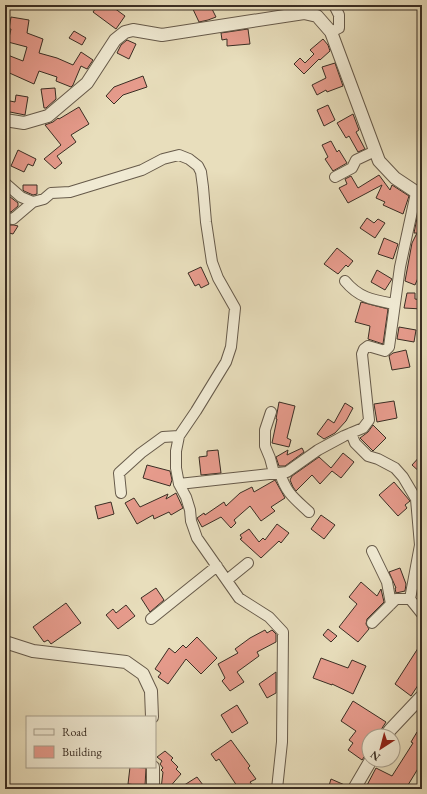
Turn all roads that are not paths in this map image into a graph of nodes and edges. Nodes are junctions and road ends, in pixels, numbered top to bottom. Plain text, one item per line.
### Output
1 (334, 5) edge
2 (331, 32) junction
3 (5, 120) edge
4 (375, 151) junction
5 (335, 177) dead end
6 (5, 183) edge
7 (419, 194) edge
8 (33, 202) junction
9 (5, 218) edge
10 (345, 281) dead end
11 (394, 304) junction
12 (271, 412) dead end
13 (351, 433) junction
14 (179, 436) junction
15 (277, 473) junction
16 (179, 484) junction
17 (121, 493) dead end
18 (309, 512) dead end
19 (372, 551) dead end
20 (248, 563) dead end
21 (217, 566) junction
22 (227, 580) junction
23 (410, 599) junction
24 (391, 604) junction
25 (422, 614) edge
26 (151, 619) dead end
27 (372, 623) dead end
28 (5, 642) edge
29 (422, 696) edge
30 (152, 716) edge
31 (392, 728) edge
32 (153, 768) edge
33 (366, 768) edge
34 (153, 789) edge
35 (277, 789) edge
36 (354, 789) edge

1 - 2 street
2 - 3 street
2 - 4 street
4 - 5 street
4 - 7 street
6 - 8 street
7 - 11 street
8 - 9 street
8 - 14 street
10 - 11 street
11 - 13 street
12 - 15 street
13 - 15 street
13 - 23 street
14 - 16 street
14 - 17 street
15 - 16 street
15 - 18 street
16 - 21 street
19 - 24 street
20 - 22 street
21 - 22 street
21 - 26 street
22 - 35 street
23 - 24 street
23 - 25 street
24 - 27 street
28 - 30 street
29 - 31 street
32 - 34 street
33 - 36 street

